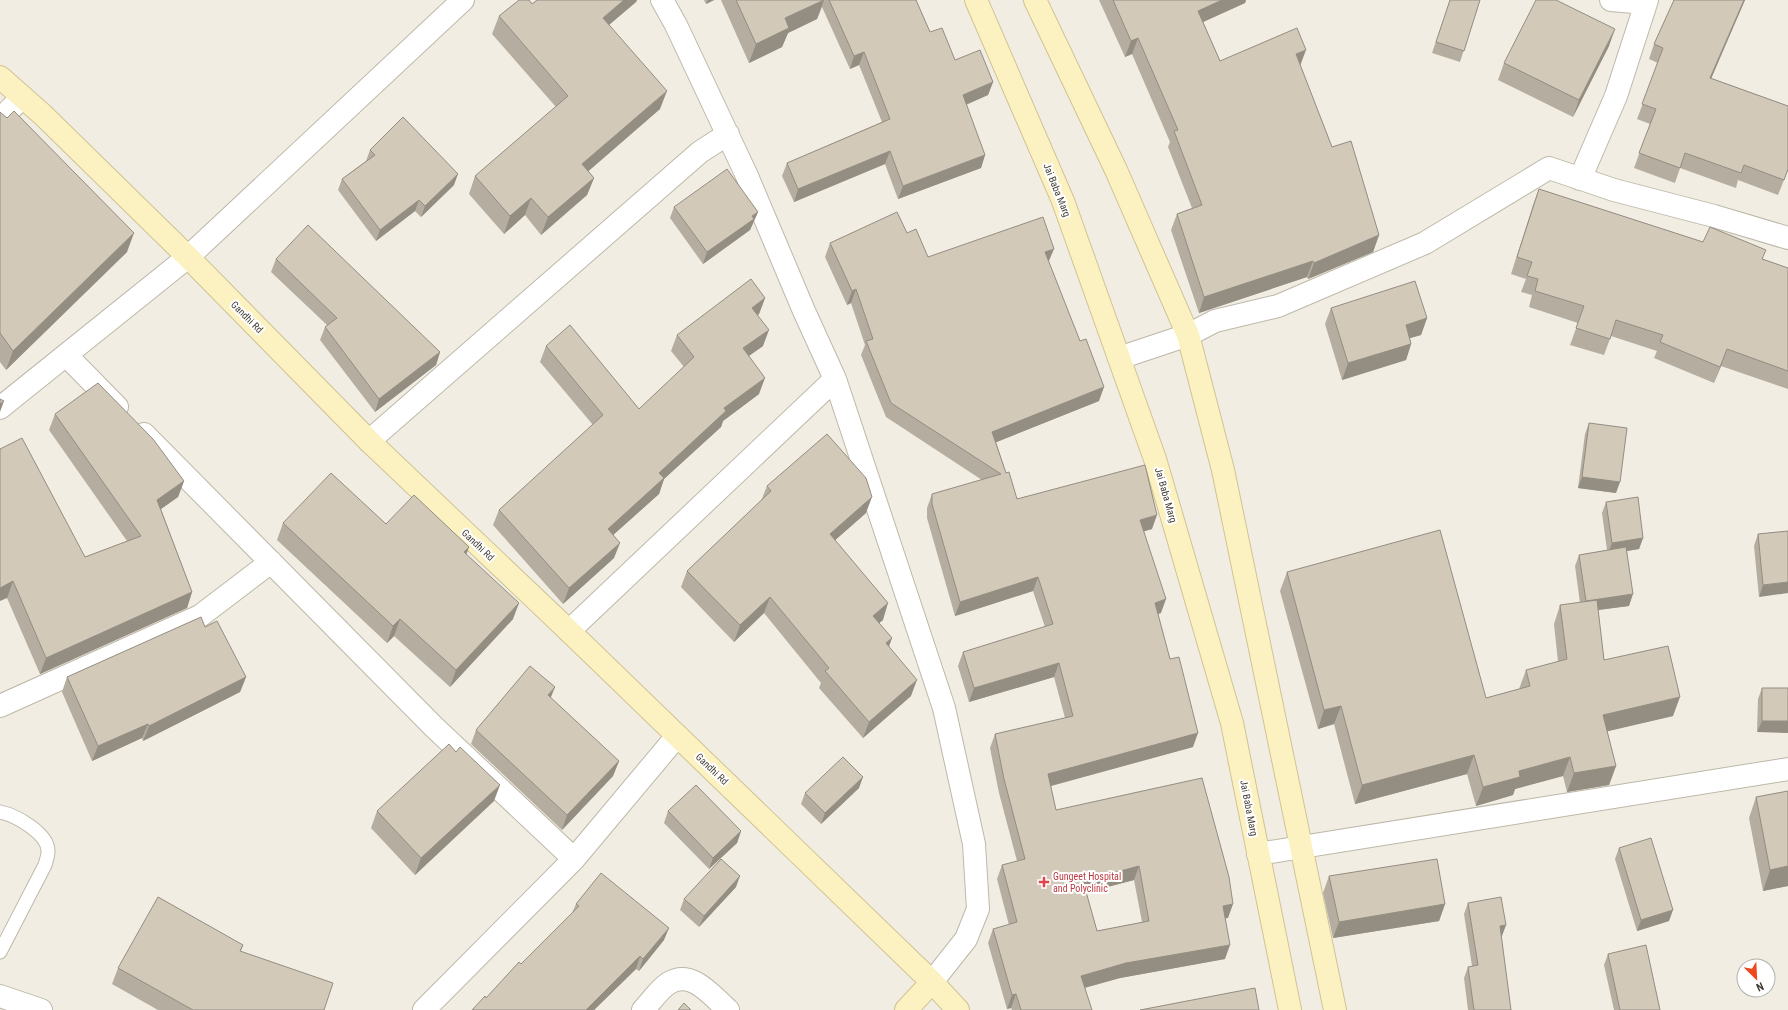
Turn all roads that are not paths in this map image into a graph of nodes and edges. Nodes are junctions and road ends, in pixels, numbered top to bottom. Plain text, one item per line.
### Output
1 (463, 0) edge
2 (662, 0) edge
3 (976, 0) edge
4 (1034, 0) edge
5 (1611, 0) edge
6 (1646, 2) edge
7 (0, 77) edge
8 (22, 97) junction
9 (0, 120) edge
10 (728, 134) junction
11 (1580, 179) junction
12 (1788, 238) edge
13 (188, 257) junction
14 (1188, 335) junction
15 (66, 355) junction
16 (1119, 358) junction
17 (835, 379) junction
18 (0, 408) edge
19 (369, 441) junction
20 (271, 562) junction
21 (569, 631) junction
22 (0, 706) edge
23 (677, 736) junction
24 (1788, 769) edge
25 (0, 812) edge
26 (1301, 848) junction
27 (1258, 854) junction
28 (574, 859) junction
29 (0, 952) edge
30 (932, 982) junction
31 (0, 996) edge
32 (41, 1010) edge
33 (424, 1010) edge
34 (643, 1010) edge
35 (728, 1010) edge
36 (906, 1010) edge
37 (958, 1010) edge
38 (1290, 1010) edge
39 (1335, 1010) edge

1 - 13 street
2 - 10 street
3 - 16 street, Jai Baba Marg
4 - 14 street
5 - 6 street
6 - 11 street
7 - 8 street, Gandhi Rd
8 - 9 street
8 - 13 street, Gandhi Rd
10 - 17 street
10 - 19 street
11 - 12 street
11 - 14 street
13 - 15 street
13 - 19 street, Gandhi Rd
14 - 16 street
14 - 26 street
15 - 18 street
15 - 20 street
16 - 27 street, Jai Baba Marg
17 - 21 street
17 - 30 street
19 - 21 street, Gandhi Rd
20 - 22 street
20 - 28 street
21 - 23 street, Gandhi Rd
23 - 28 street
23 - 30 street, Gandhi Rd
24 - 26 street
25 - 29 lane
26 - 27 street
26 - 39 street
27 - 38 street, Jai Baba Marg
28 - 33 street
30 - 36 street
30 - 37 street, Gandhi Rd
31 - 32 street
34 - 35 street

